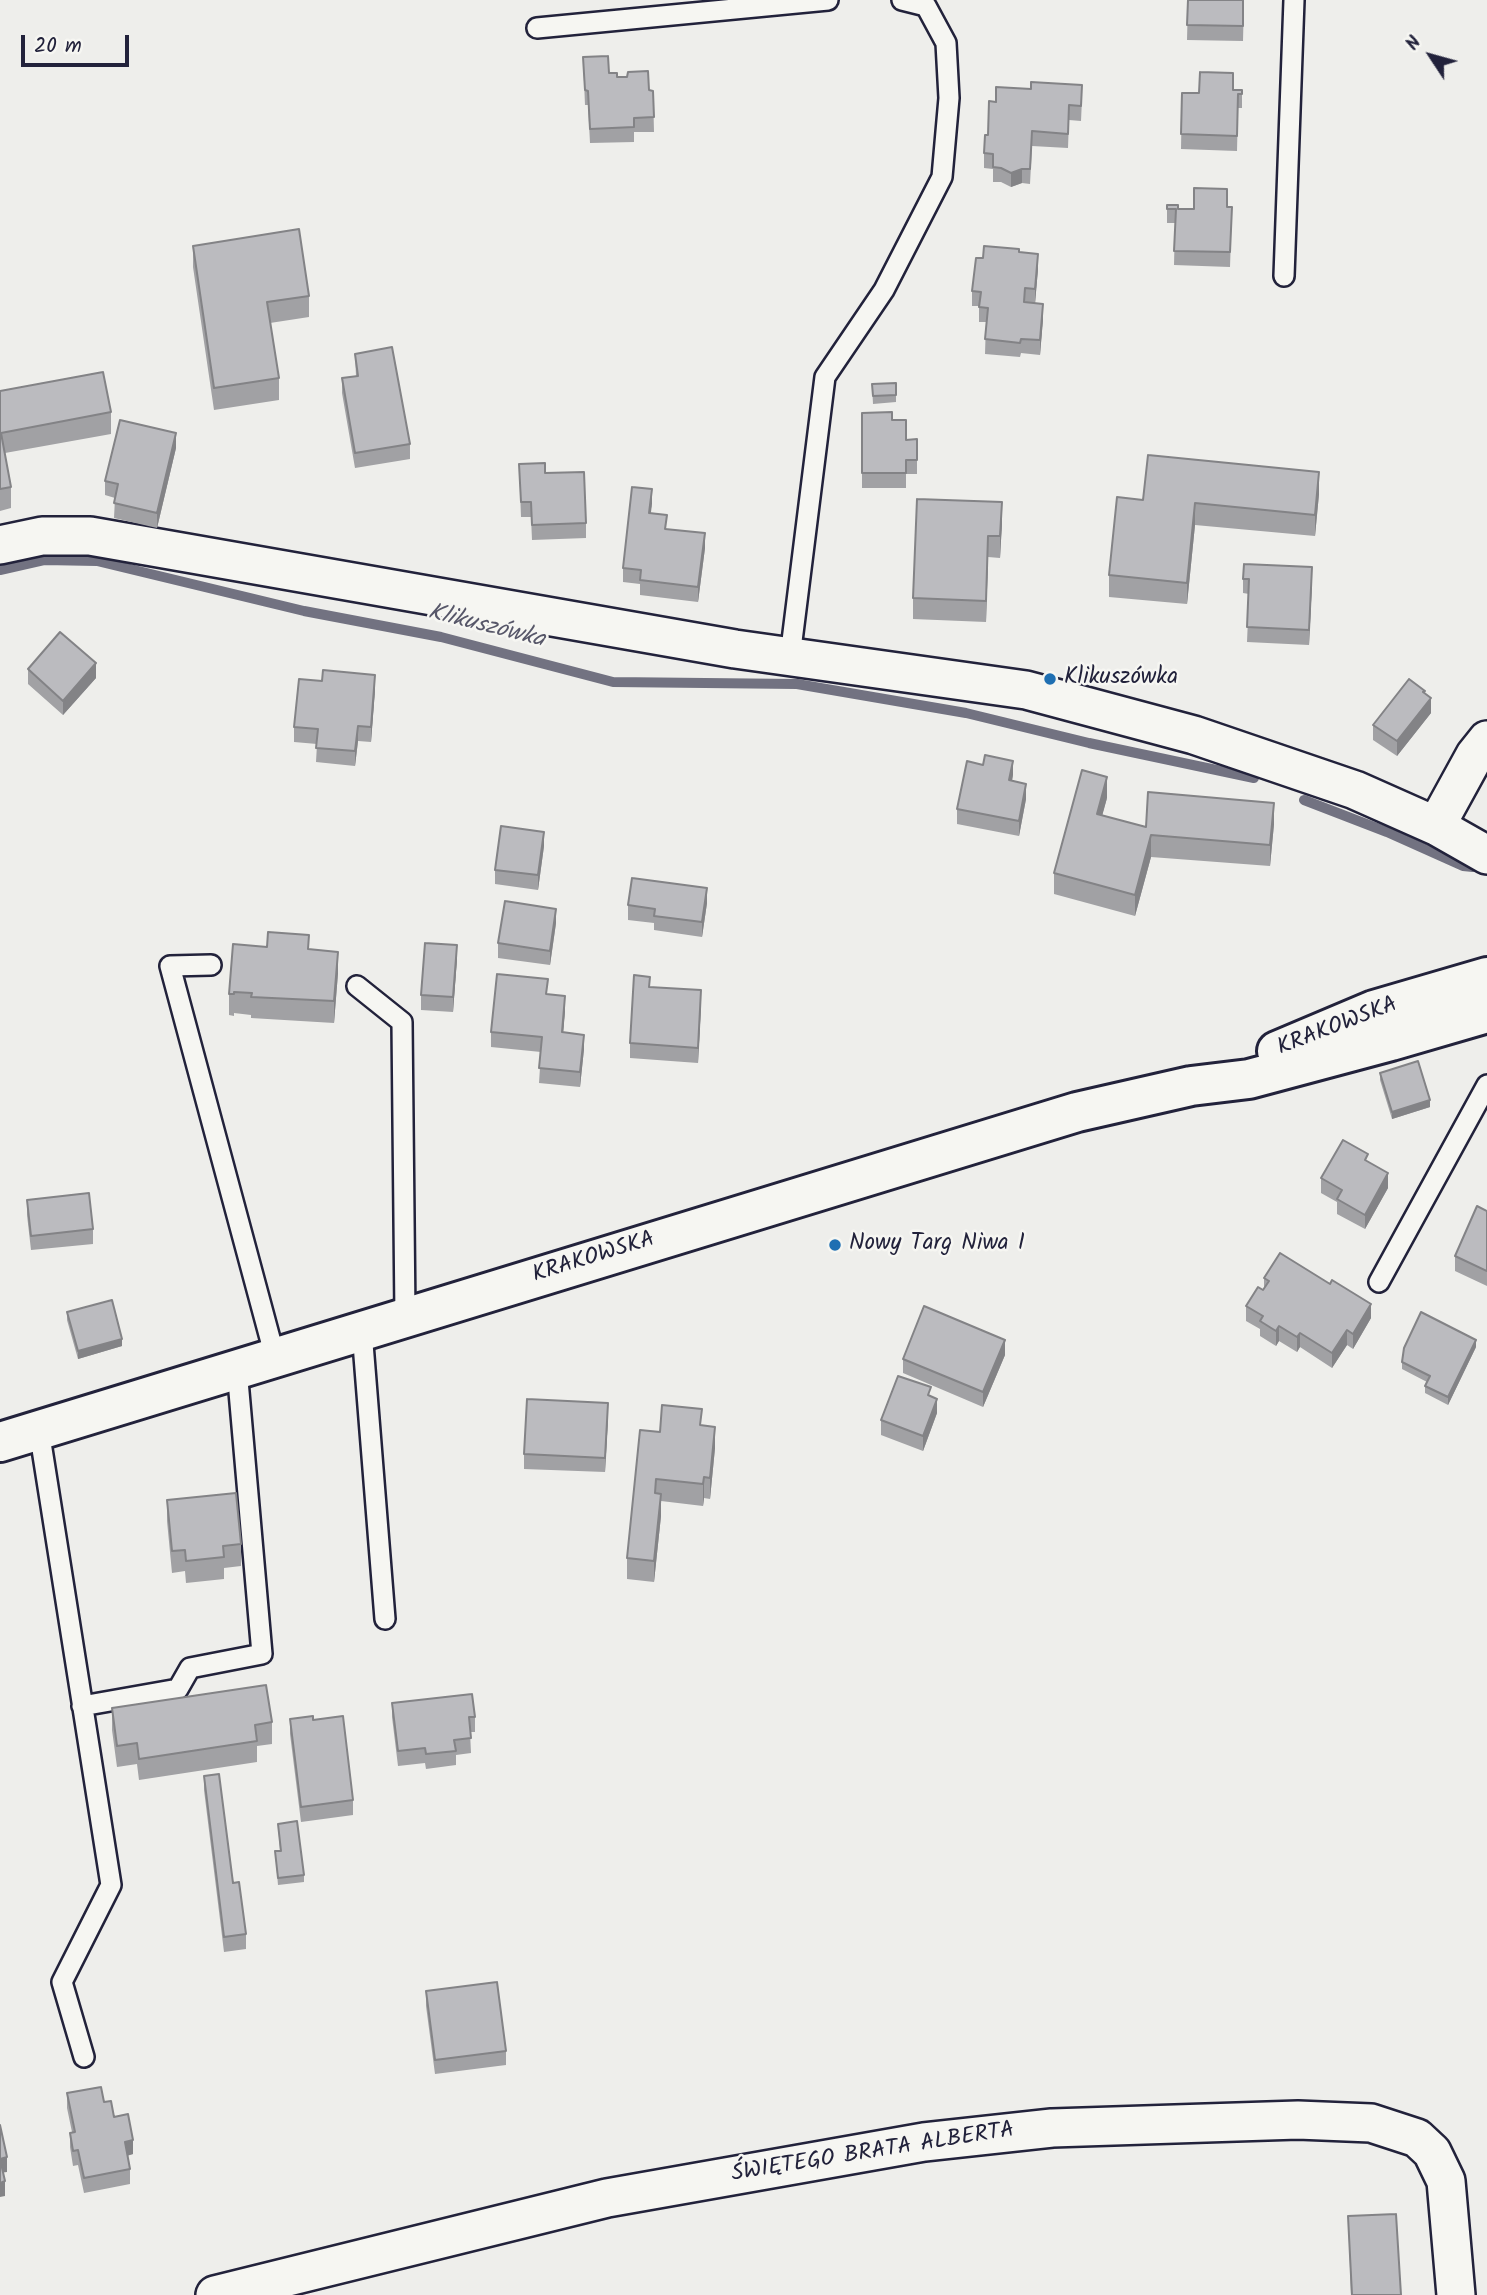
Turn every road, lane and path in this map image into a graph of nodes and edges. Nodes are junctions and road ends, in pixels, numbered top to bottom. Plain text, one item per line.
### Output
1 (828, 0) edge
2 (902, 0) edge
3 (1294, 0) edge
4 (537, 28) dead end
5 (1284, 276) dead end
6 (0, 545) edge
7 (790, 657) junction
8 (1487, 740) edge
9 (1436, 826) junction
10 (1487, 855) edge
11 (211, 965) dead end
12 (1487, 977) edge
13 (358, 986) dead end
14 (1487, 1013) edge
15 (1487, 1085) edge
16 (1191, 1086) junction
17 (1379, 1282) dead end
18 (405, 1317) junction
19 (362, 1331) junction
20 (275, 1357) junction
21 (237, 1369) junction
22 (39, 1430) junction
23 (0, 1442) edge
24 (385, 1619) dead end
25 (82, 1706) junction
26 (83, 2057) dead end
27 (215, 2295) edge
28 (1456, 2295) edge

1 - 4 lane
2 - 7 lane
3 - 5 lane
6 - 7 street
7 - 9 street
8 - 9 street
9 - 10 street
11 - 20 lane
12 - 16 main road, KRAKOWSKA
13 - 18 lane
14 - 16 main road, KRAKOWSKA
15 - 17 lane
16 - 18 main road, KRAKOWSKA
18 - 19 main road, KRAKOWSKA
19 - 20 main road, KRAKOWSKA
19 - 24 lane
20 - 21 main road, KRAKOWSKA
21 - 22 main road, KRAKOWSKA
21 - 25 lane
22 - 23 main road, KRAKOWSKA
22 - 25 lane
25 - 26 lane
27 - 28 street, ŚWIĘTEGO BRATA ALBERTA

